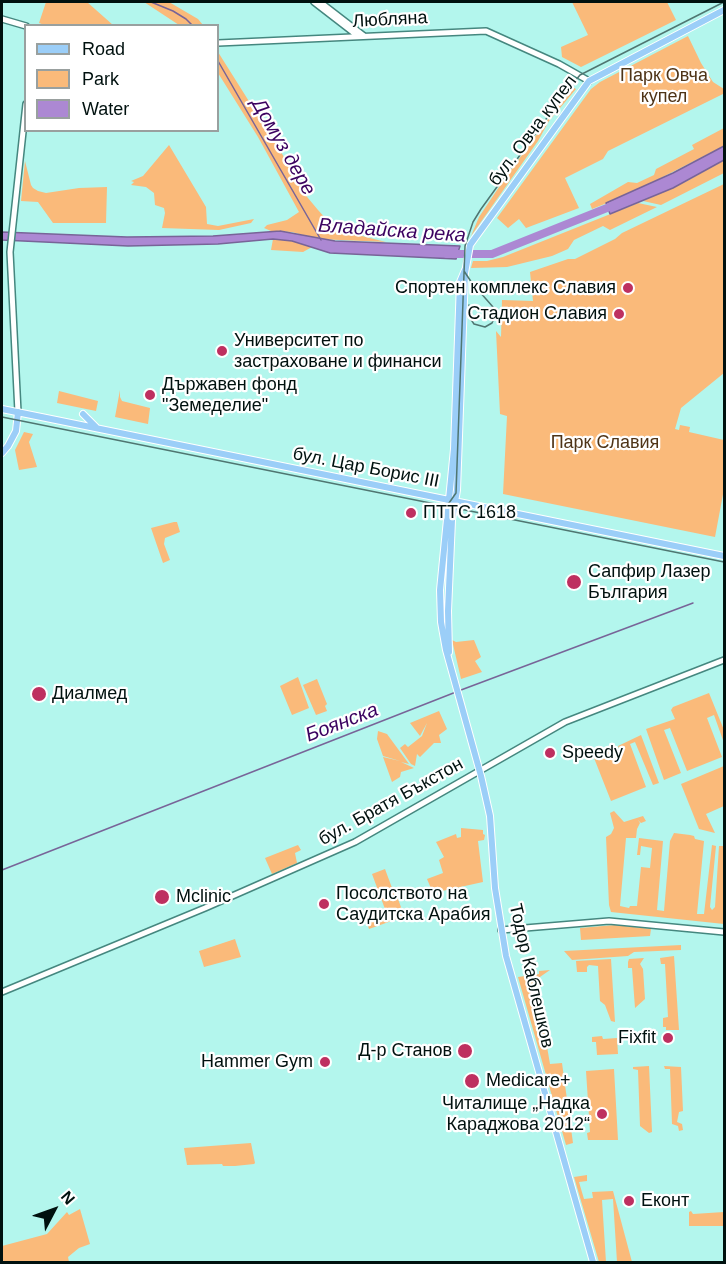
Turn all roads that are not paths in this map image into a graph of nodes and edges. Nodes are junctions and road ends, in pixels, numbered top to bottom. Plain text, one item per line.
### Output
1 (314, 2) edge
2 (320, 2) edge
3 (724, 10) edge
4 (2, 19) edge
5 (24, 25) edge
6 (361, 36) junction
7 (219, 43) edge
8 (589, 81) junction
9 (24, 123) edge
10 (2, 409) edge
11 (18, 412) junction
12 (83, 414) dead end
13 (97, 428) junction
14 (2, 453) edge
15 (453, 501) junction
16 (724, 556) edge
17 (724, 660) edge
18 (479, 770) junction
19 (501, 930) junction
20 (724, 932) edge
21 (2, 992) edge
22 (592, 1263) edge

1 - 6 street
2 - 6 street
3 - 8 main road, бул. Овча купел
4 - 5 street
6 - 7 street, Любляна
6 - 8 street, Любляна
8 - 15 main road, бул. Овча купел
9 - 11 street
10 - 11 main road, бул. Цар Борис III
11 - 13 main road, бул. Цар Борис III
11 - 14 main road
12 - 13 main road
13 - 15 main road, бул. Цар Борис III
15 - 16 main road, бул. Цар Борис III
15 - 18 main road, Тодор Каблешков
17 - 18 street, бул. Братя Бъкстон
18 - 19 main road, Тодор Каблешков
18 - 21 street, бул. Братя Бъкстон
19 - 20 street
19 - 22 main road, Тодор Каблешков

